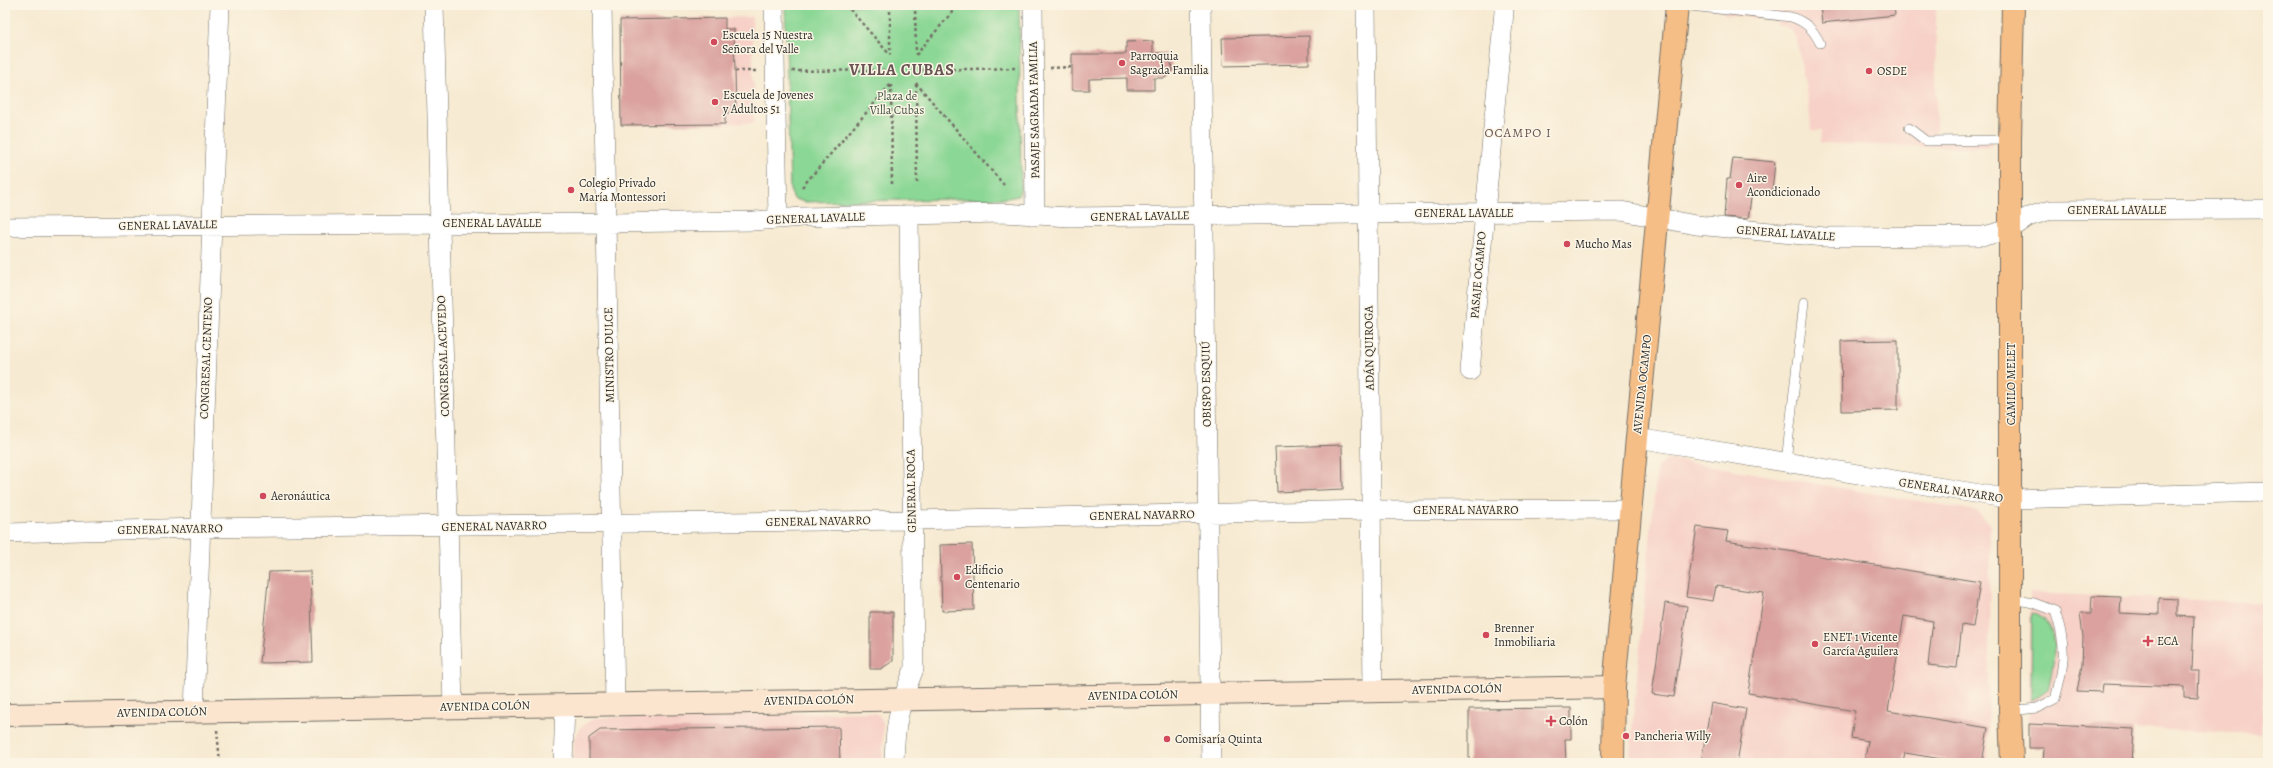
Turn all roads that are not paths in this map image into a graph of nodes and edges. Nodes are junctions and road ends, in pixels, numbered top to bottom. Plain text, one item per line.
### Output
1 (220, 5) edge
2 (434, 5) edge
3 (602, 5) edge
4 (774, 5) edge
5 (1033, 5) edge
6 (1201, 5) edge
7 (1366, 5) edge
8 (1677, 5) edge
9 (1681, 5) edge
10 (2013, 5) edge
11 (1504, 12) dead end
12 (1820, 43) dead end
13 (1908, 128) dead end
14 (2010, 140) junction
15 (2268, 209) edge
16 (1367, 213) junction
17 (1483, 213) junction
18 (909, 215) junction
19 (1203, 215) junction
20 (1036, 216) junction
21 (1658, 218) junction
22 (778, 219) junction
23 (438, 223) junction
24 (606, 223) junction
25 (211, 225) junction
26 (5, 227) edge
27 (2010, 229) junction
28 (1804, 302) dead end
29 (1470, 371) dead end
30 (1637, 438) junction
31 (1786, 462) junction
32 (2268, 492) edge
33 (2011, 499) junction
34 (1630, 509) junction
35 (1372, 510) junction
36 (1207, 514) junction
37 (912, 520) junction
38 (613, 524) junction
39 (450, 526) junction
40 (200, 528) junction
41 (5, 533) edge
42 (2011, 599) junction
43 (1614, 687) junction
44 (1373, 690) junction
45 (1209, 693) junction
46 (902, 699) junction
47 (615, 704) junction
48 (564, 705) junction
49 (454, 707) junction
50 (2010, 711) junction
51 (204, 712) junction
52 (5, 715) edge
53 (563, 763) edge
54 (894, 763) edge
55 (1211, 763) edge
56 (1613, 763) edge
57 (2012, 763) edge

1 - 25 street, CONGRESAL CENTENO
2 - 23 street, CONGRESAL ACEVEDO
3 - 24 street, MINISTRO DULCE
4 - 22 street
5 - 20 street, PASAJE SAGRADA FAMILIA
6 - 19 street, OBISPO ESQUIÚ
7 - 16 street, ADÁN QUIROGA
8 - 21 main road, AVENIDA OCAMPO
9 - 12 lane
10 - 14 main road, CAMILO MELET
11 - 17 street, PASAJE OCAMPO
13 - 14 lane
14 - 27 main road, CAMILO MELET
15 - 27 street, GENERAL LAVALLE
16 - 17 street, GENERAL LAVALLE
16 - 19 street, GENERAL LAVALLE
16 - 35 street, ADÁN QUIROGA
17 - 21 street, GENERAL LAVALLE
17 - 29 street, PASAJE OCAMPO
18 - 20 street, GENERAL LAVALLE
18 - 22 street, GENERAL LAVALLE
18 - 37 street, GENERAL ROCA
19 - 20 street, GENERAL LAVALLE
19 - 36 street, OBISPO ESQUIÚ
21 - 27 street, GENERAL LAVALLE
21 - 30 main road, AVENIDA OCAMPO
22 - 24 street, GENERAL LAVALLE
23 - 24 street, GENERAL LAVALLE
23 - 25 street, GENERAL LAVALLE
23 - 39 street, CONGRESAL ACEVEDO
24 - 38 street, MINISTRO DULCE
25 - 26 street, GENERAL LAVALLE
25 - 40 street, CONGRESAL CENTENO
27 - 33 main road, CAMILO MELET
28 - 31 lane
30 - 31 street, GENERAL NAVARRO
30 - 34 main road, AVENIDA OCAMPO
31 - 33 street, GENERAL NAVARRO
32 - 33 street, GENERAL NAVARRO
33 - 42 main road, CAMILO MELET
34 - 35 street, GENERAL NAVARRO
34 - 43 main road, AVENIDA OCAMPO
35 - 36 street, GENERAL NAVARRO
35 - 44 street, ADÁN QUIROGA
36 - 37 street, GENERAL NAVARRO
36 - 45 street, OBISPO ESQUIÚ
37 - 38 street, GENERAL NAVARRO
37 - 46 street, GENERAL ROCA
38 - 39 street, GENERAL NAVARRO
38 - 47 street, MINISTRO DULCE
39 - 40 street, GENERAL NAVARRO
39 - 49 street, CONGRESAL ACEVEDO
40 - 41 street, GENERAL NAVARRO
40 - 51 street, CONGRESAL CENTENO
42 - 50 main road, CAMILO MELET
42 - 50 lane
43 - 44 street, AVENIDA COLÓN
43 - 56 main road, AVENIDA OCAMPO
44 - 45 street, AVENIDA COLÓN
45 - 46 street, AVENIDA COLÓN
45 - 55 street, OBISPO ESQUIÚ
46 - 47 street, AVENIDA COLÓN
46 - 54 street, GENERAL ROCA
47 - 48 street, AVENIDA COLÓN
48 - 49 street, AVENIDA COLÓN
48 - 53 street
49 - 51 street, AVENIDA COLÓN
50 - 57 main road, CAMILO MELET
51 - 52 street, AVENIDA COLÓN

